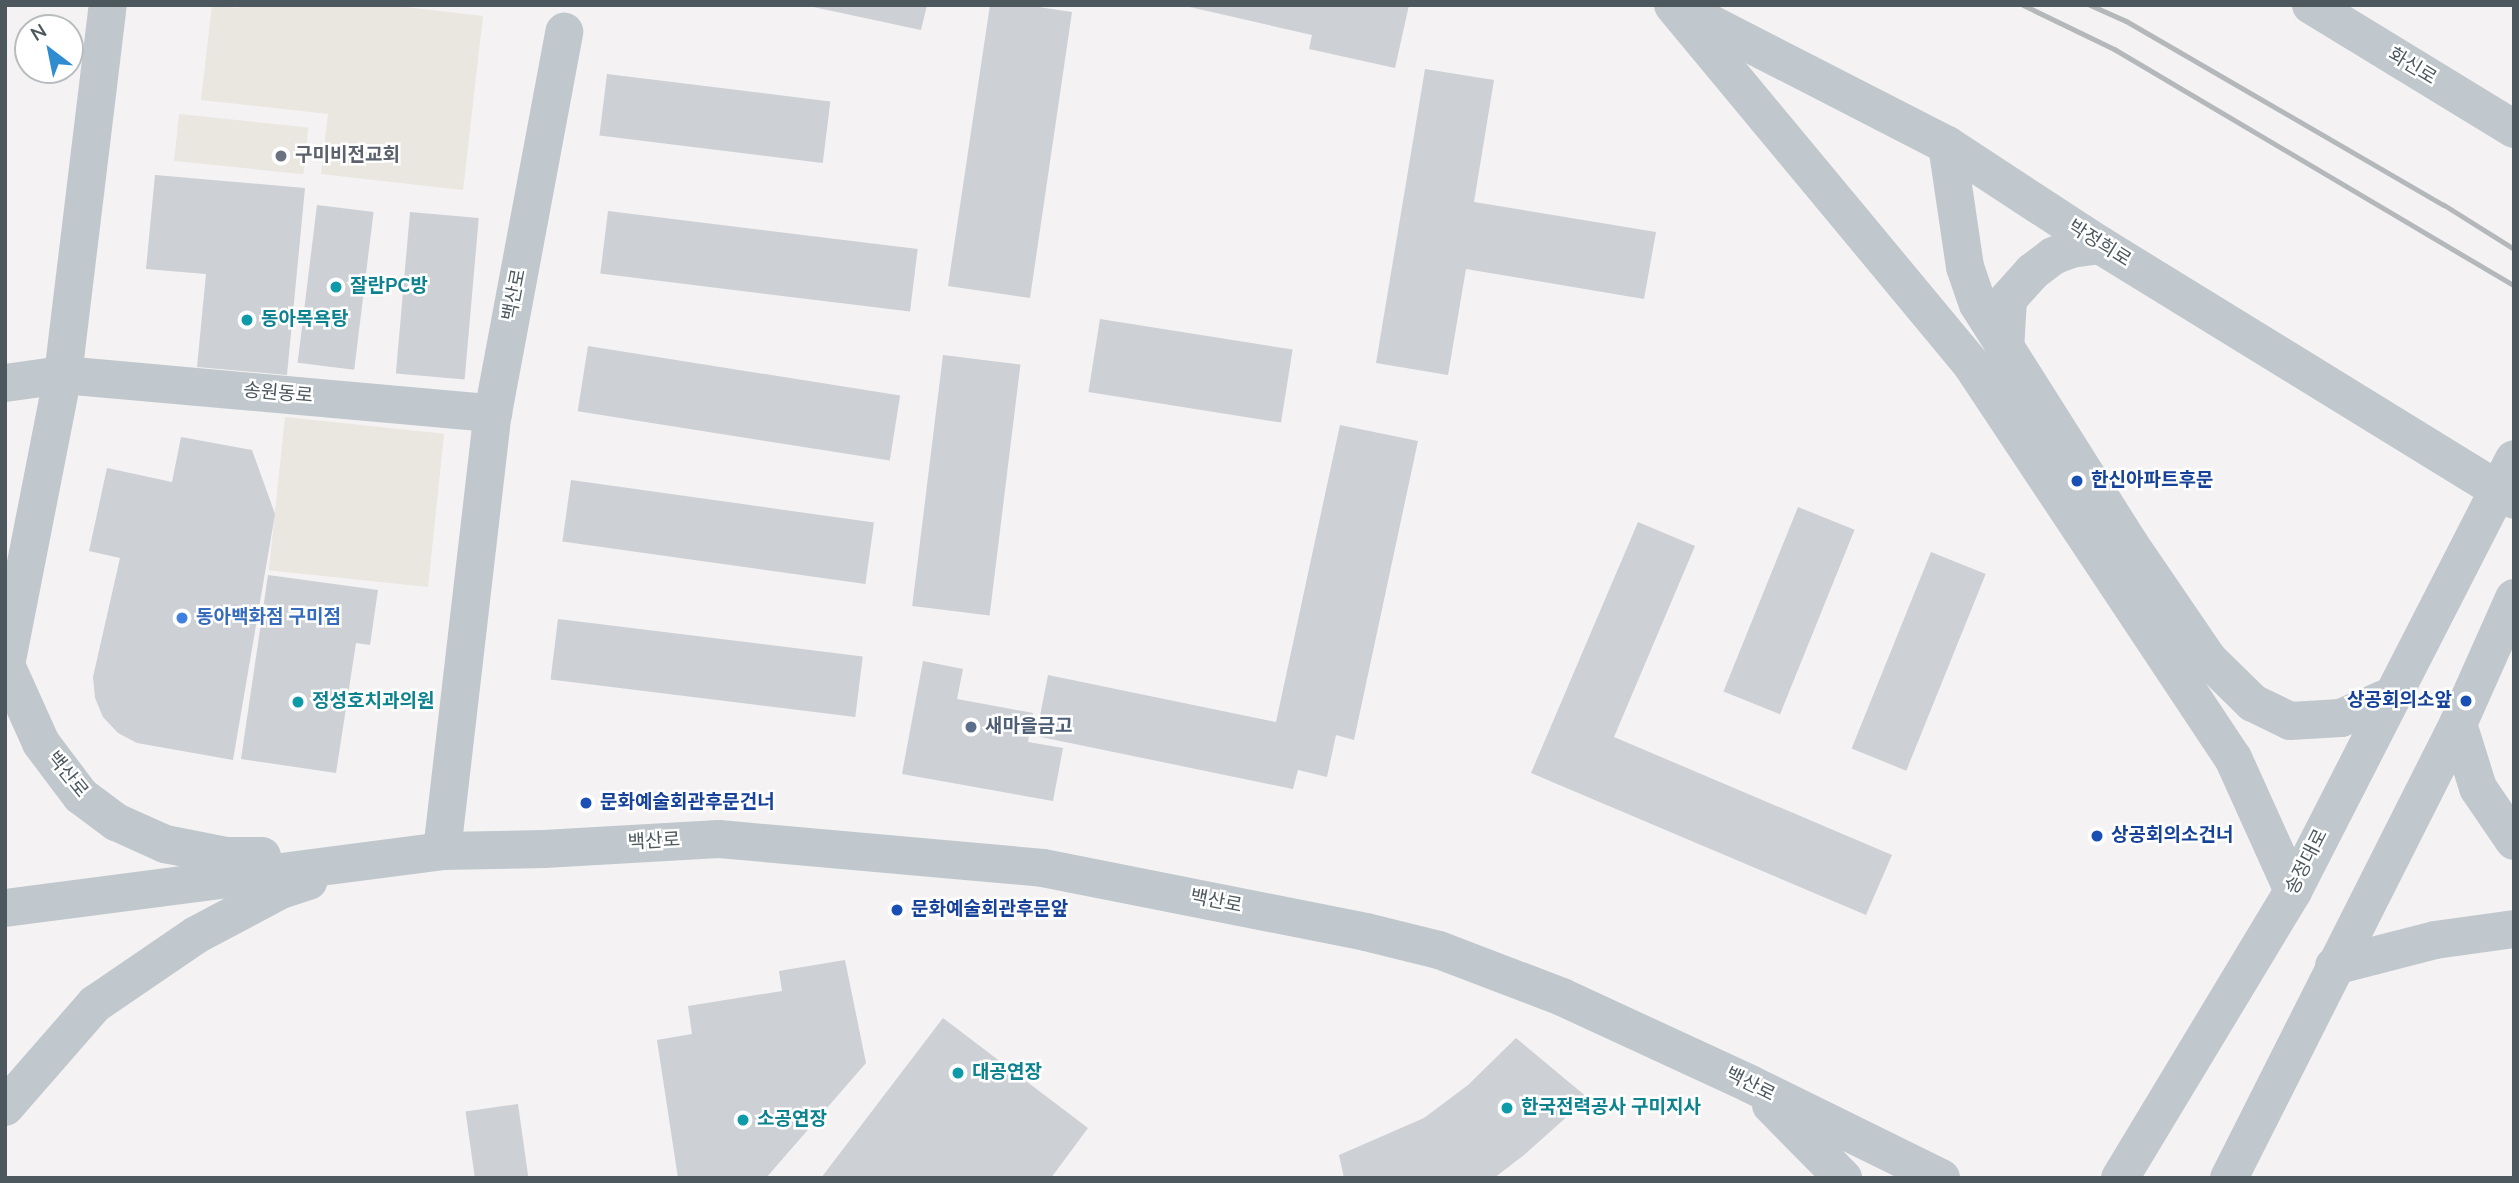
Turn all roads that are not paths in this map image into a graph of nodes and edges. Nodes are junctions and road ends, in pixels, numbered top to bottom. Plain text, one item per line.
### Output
1 (108, 5) edge
2 (1674, 5) edge
3 (2311, 5) edge
4 (564, 32) dead end
5 (2514, 129) edge
6 (1947, 145) junction
7 (2099, 245) junction
8 (1988, 357) junction
9 (63, 375) junction
10 (5, 383) edge
11 (493, 413) junction
12 (2514, 458) edge
13 (2514, 500) edge
14 (2514, 598) edge
15 (6, 667) edge
16 (2391, 696) junction
17 (2458, 724) junction
18 (2514, 841) edge
19 (442, 851) junction
20 (380, 857) junction
21 (2293, 891) junction
22 (5, 908) edge
23 (2514, 929) edge
24 (2334, 966) junction
25 (1750, 1084) junction
26 (5, 1107) edge
27 (1843, 1178) edge
28 (1941, 1178) edge
29 (2120, 1178) edge
30 (2229, 1178) edge

1 - 9 street
2 - 6 street, 박정희로
2 - 8 street
3 - 5 street, 화신로
4 - 11 street, 백산로
6 - 7 street, 박정희로
6 - 8 street
7 - 8 street
7 - 13 street, 박정희로
8 - 16 street
8 - 21 street
9 - 10 street, 송원동로
9 - 11 street, 송원동로
9 - 15 street
11 - 19 street, 백산로
12 - 16 street, 송정대로
14 - 17 street
15 - 20 street, 백산로
16 - 21 street, 송정대로
17 - 18 street
17 - 24 street
19 - 20 street, 백산로
19 - 25 street, 백산로
20 - 22 street, 백산로
20 - 26 street, 백산로
21 - 29 street, 송정대로
23 - 24 street
24 - 30 street
25 - 27 street
25 - 28 street, 백산로

